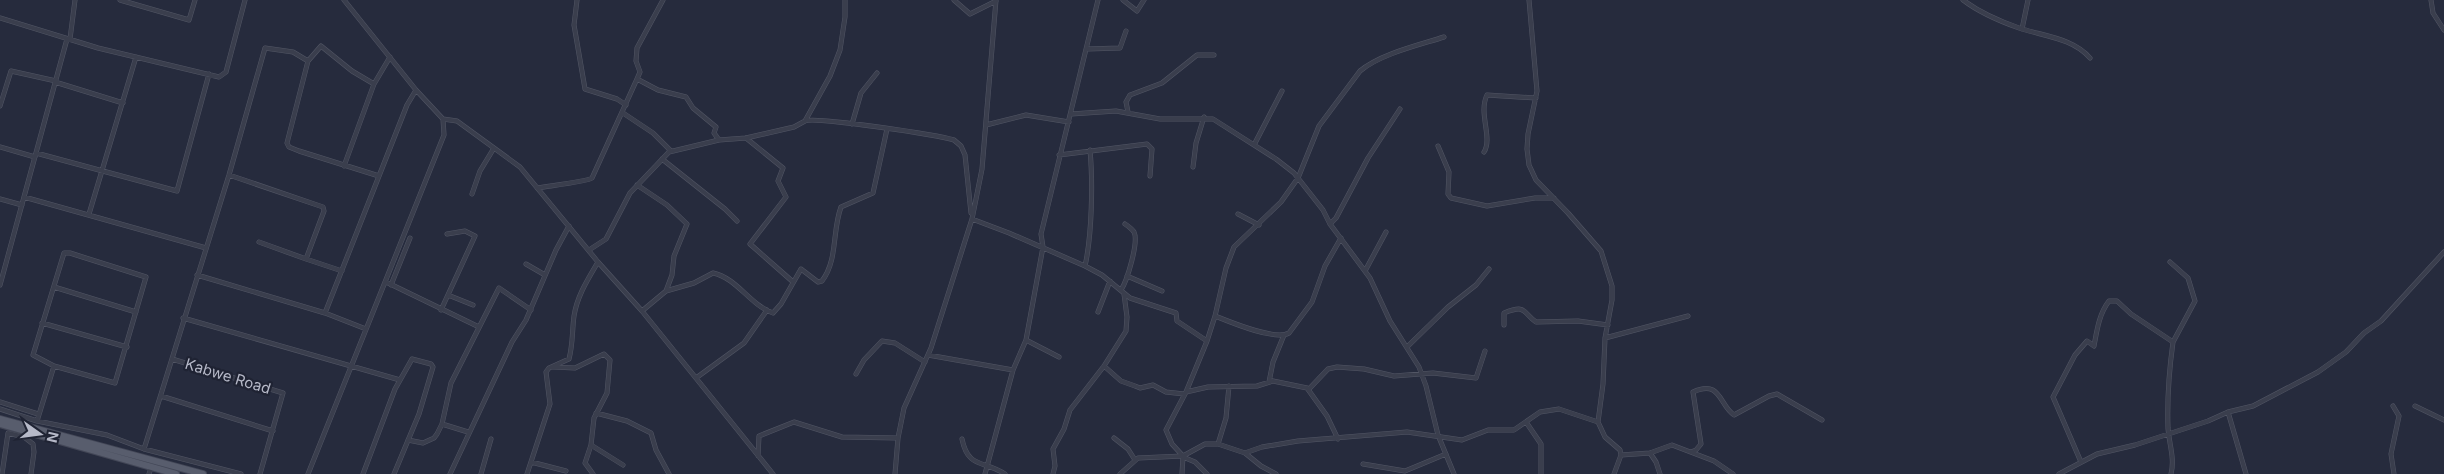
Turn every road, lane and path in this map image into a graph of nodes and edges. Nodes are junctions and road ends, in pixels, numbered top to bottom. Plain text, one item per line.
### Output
1 (74, 0) edge
2 (120, 0) edge
3 (195, 0) edge
4 (245, 0) edge
5 (344, 0) edge
6 (576, 0) edge
7 (663, 0) edge
8 (845, 0) edge
9 (954, 0) edge
10 (1098, 0) edge
11 (1123, 0) edge
12 (1144, 0) edge
13 (1529, 0) edge
14 (1963, 0) edge
15 (2028, 0) edge
16 (2431, 0) edge
17 (130, 1) edge
18 (996, 1) edge
19 (0, 18) edge
20 (2022, 29) junction
21 (2444, 30) edge
22 (1126, 32) dead end
23 (1444, 37) dead end
24 (69, 39) junction
25 (1087, 49) junction
26 (1214, 55) dead end
27 (136, 57) junction
28 (390, 58) junction
29 (2090, 58) dead end
30 (308, 61) junction
31 (877, 73) dead end
32 (209, 74) junction
33 (637, 79) junction
34 (56, 82) junction
35 (374, 84) junction
36 (416, 90) junction
37 (1282, 91) dead end
38 (1536, 98) junction
39 (123, 103) junction
40 (626, 105) junction
41 (0, 106) edge
42 (1400, 109) dead end
43 (1128, 112) junction
44 (623, 113) junction
45 (1072, 114) junction
46 (1204, 117) junction
47 (443, 119) junction
48 (805, 121) junction
49 (1069, 122) junction
50 (852, 124) junction
51 (986, 124) junction
52 (887, 129) junction
53 (746, 138) junction
54 (719, 140) junction
55 (1254, 145) junction
56 (1438, 146) dead end
57 (0, 147) edge
58 (494, 148) junction
59 (1090, 150) junction
60 (671, 151) junction
61 (1484, 152) dead end
62 (36, 155) junction
63 (1059, 155) junction
64 (662, 159) junction
65 (344, 166) junction
66 (1193, 167) dead end
67 (102, 170) junction
68 (229, 175) junction
69 (379, 176) junction
70 (1150, 176) dead end
71 (1298, 178) junction
72 (637, 185) junction
73 (537, 188) junction
74 (472, 194) dead end
75 (24, 197) junction
76 (1554, 198) junction
77 (0, 199) edge
78 (22, 205) junction
79 (89, 214) junction
80 (1238, 214) dead end
81 (972, 218) junction
82 (737, 221) dead end
83 (1125, 224) dead end
84 (1330, 224) junction
85 (1259, 225) junction
86 (569, 226) junction
87 (1386, 232) dead end
88 (447, 234) dead end
89 (410, 238) dead end
90 (1341, 238) junction
91 (259, 242) dead end
92 (206, 248) junction
93 (399, 248) junction
94 (1043, 248) junction
95 (406, 250) junction
96 (589, 250) junction
97 (2444, 252) edge
98 (306, 259) junction
99 (598, 262) junction
100 (2170, 262) dead end
101 (526, 264) dead end
102 (1085, 266) junction
103 (1489, 269) dead end
104 (342, 271) junction
105 (1364, 271) junction
106 (198, 275) junction
107 (545, 275) junction
108 (1127, 276) junction
109 (792, 281) junction
110 (1110, 281) junction
111 (386, 282) junction
112 (0, 285) edge
113 (391, 285) junction
114 (54, 287) junction
115 (666, 291) junction
116 (1162, 291) dead end
117 (1122, 292) junction
118 (448, 295) junction
119 (473, 305) dead end
120 (441, 310) junction
121 (531, 310) junction
122 (767, 310) junction
123 (642, 311) junction
124 (136, 312) junction
125 (325, 312) junction
126 (1098, 312) dead end
127 (1215, 316) junction
128 (1688, 316) dead end
129 (184, 318) junction
130 (42, 323) junction
131 (1504, 325) dead end
132 (1608, 326) junction
133 (479, 327) junction
134 (366, 329) junction
135 (1284, 335) junction
136 (1605, 338) junction
137 (1026, 340) junction
138 (1207, 340) junction
139 (2173, 342) junction
140 (127, 346) junction
141 (1407, 347) junction
142 (1485, 351) dead end
143 (928, 355) junction
144 (1059, 356) dead end
145 (172, 359) junction
146 (924, 362) junction
147 (54, 366) junction
148 (1104, 366) junction
149 (349, 367) junction
150 (553, 367) junction
151 (1013, 370) junction
152 (856, 374) dead end
153 (1422, 374) junction
154 (696, 378) junction
155 (400, 380) junction
156 (1269, 382) junction
157 (1229, 386) junction
158 (1309, 389) junction
159 (1185, 393) junction
160 (161, 396) junction
161 (0, 402) edge
162 (2393, 406) dead end
163 (2415, 406) dead end
164 (0, 409) edge
165 (2228, 412) junction
166 (596, 413) junction
167 (38, 414) junction
168 (0, 419) edge
169 (1822, 420) dead end
170 (2444, 420) edge
171 (37, 421) junction
172 (1526, 422) junction
173 (1598, 422) junction
174 (0, 424) edge
175 (442, 424) junction
176 (273, 431) junction
177 (468, 432) junction
178 (2169, 433) junction
179 (1438, 435) junction
180 (898, 438) junction
181 (1114, 438) dead end
182 (491, 439) dead end
183 (962, 439) dead end
184 (1338, 439) junction
185 (408, 440) junction
186 (1218, 444) junction
187 (591, 445) junction
188 (144, 449) junction
189 (1690, 452) junction
190 (1246, 453) junction
191 (1650, 453) junction
192 (1446, 454) junction
193 (1621, 455) junction
194 (758, 456) junction
195 (1183, 456) junction
196 (1135, 460) junction
197 (531, 462) junction
198 (2081, 462) junction
199 (1363, 464) dead end
200 (623, 465) dead end
201 (987, 465) junction
202 (150, 471) edge
203 (566, 471) dead end
204 (2, 474) edge
205 (31, 474) edge
206 (176, 474) edge
207 (203, 474) edge
208 (241, 474) edge
209 (260, 474) edge
210 (308, 474) edge
211 (363, 474) edge
212 (394, 474) edge
213 (450, 474) edge
214 (481, 474) edge
215 (527, 474) edge
216 (593, 474) edge
217 (669, 474) edge
218 (773, 474) edge
219 (895, 474) edge
220 (985, 474) edge
221 (1005, 474) edge
222 (1053, 474) edge
223 (1120, 474) edge
224 (1182, 474) edge
225 (1207, 474) edge
226 (1276, 474) edge
227 (1454, 474) edge
228 (1541, 474) edge
229 (1614, 474) edge
230 (1660, 474) edge
231 (1733, 474) edge
232 (2059, 474) edge
233 (2172, 474) edge
234 (2246, 474) edge
235 (2394, 474) edge

1 - 24 street
2 - 17 street
3 - 17 street
4 - 32 street
5 - 28 street
6 - 40 street
7 - 33 street
8 - 48 street
9 - 18 street
10 - 25 street
11 - 12 street
13 - 38 street
14 - 20 street
15 - 20 street
16 - 21 street
18 - 51 street
19 - 24 street
20 - 29 street
22 - 25 street
23 - 71 street
24 - 27 street
24 - 34 street
25 - 45 street
26 - 43 street
27 - 32 street
27 - 39 street
28 - 35 street
28 - 36 street
30 - 35 street
30 - 65 street
30 - 68 street
31 - 50 street
32 - 67 street
33 - 40 street
33 - 54 street
34 - 39 street
34 - 41 street
34 - 62 street
35 - 65 street
36 - 47 street
36 - 69 street
37 - 55 street
38 - 61 street
38 - 76 street
39 - 67 street
40 - 44 street
42 - 84 street
43 - 45 street
43 - 46 street
44 - 60 street
44 - 73 street
45 - 49 street
46 - 55 street
46 - 66 street
47 - 58 street
47 - 93 street
48 - 50 street
48 - 53 street
49 - 51 street
49 - 63 street
50 - 52 street
51 - 81 street
52 - 81 street
52 - 109 street
53 - 54 street
53 - 109 street
54 - 60 street
55 - 71 street
56 - 76 street
57 - 62 street
58 - 73 street
58 - 74 street
59 - 63 street
59 - 70 street
59 - 102 street
60 - 64 street
62 - 67 street
62 - 75 street
63 - 94 street
64 - 72 street
64 - 82 street
65 - 69 street
67 - 79 street
68 - 92 street
68 - 98 street
69 - 104 street
71 - 84 street
71 - 85 street
72 - 96 street
72 - 115 street
73 - 86 street
75 - 78 street
75 - 79 street
76 - 132 street
77 - 78 street
78 - 112 street
79 - 92 street
80 - 85 street
81 - 94 street
81 - 143 street
83 - 108 street
84 - 90 street
85 - 127 street
86 - 96 street
86 - 107 street
87 - 105 street
88 - 118 street
89 - 95 street
90 - 105 street
90 - 135 street
91 - 98 street
92 - 106 street
93 - 95 street
93 - 111 street
94 - 102 street
94 - 137 street
95 - 113 street
96 - 99 street
97 - 165 street
98 - 104 street
99 - 123 street
99 - 150 street
100 - 139 street
101 - 107 street
102 - 110 street
103 - 141 street
104 - 125 street
105 - 141 street
106 - 125 street
106 - 129 street
107 - 121 street
108 - 116 street
108 - 117 street
109 - 122 street
110 - 117 street
110 - 126 street
111 - 113 street
111 - 134 street
113 - 120 street
114 - 124 street
114 - 124 street
114 - 130 street
115 - 122 street
115 - 123 street
117 - 138 street
117 - 148 street
118 - 119 street
118 - 120 street
120 - 133 street
121 - 133 street
121 - 177 street
122 - 154 street
123 - 154 street
124 - 140 street
125 - 134 street
127 - 135 street
127 - 138 street
128 - 136 street
129 - 145 street
129 - 149 street
130 - 140 street
130 - 147 street
131 - 132 street
132 - 136 street
133 - 175 street
134 - 149 street
135 - 156 street
136 - 173 street
137 - 144 street
137 - 151 street
138 - 159 street
139 - 178 street
139 - 198 street
140 - 147 street
141 - 153 street
142 - 153 street
143 - 146 street
143 - 151 street
145 - 160 street
145 - 176 street, Kabwe Road
146 - 152 street
146 - 180 street
147 - 167 street
148 - 159 street
148 - 222 street
149 - 155 street
149 - 210 street
150 - 166 street
150 - 197 street
151 - 201 street
153 - 158 street
153 - 179 street
154 - 194 street
155 - 185 street
155 - 211 street
156 - 157 street
156 - 158 street
157 - 159 street
157 - 186 street
158 - 184 street
159 - 195 street
160 - 176 street
160 - 188 street
161 - 167 street
162 - 235 street
163 - 170 street
164 - 171 street
165 - 178 street
165 - 234 street
166 - 187 street
166 - 217 street
167 - 171 street
168 - 207 main road
169 - 189 street
171 - 188 street
172 - 173 street
172 - 179 street
172 - 228 street
173 - 193 street
174 - 202 main road
175 - 177 street
175 - 185 street
176 - 209 street
177 - 213 street
178 - 198 street
178 - 233 street
179 - 184 street
179 - 192 street
180 - 194 street
180 - 219 street
181 - 196 street
182 - 214 street
183 - 201 street
184 - 190 street
185 - 212 street
186 - 190 street
186 - 195 street
187 - 200 street
187 - 216 street
188 - 208 street
189 - 191 street
189 - 231 street
190 - 226 street
191 - 193 street
191 - 230 street
192 - 199 street
192 - 227 street
193 - 229 street
194 - 218 street
195 - 196 street
195 - 224 street
195 - 225 street
196 - 223 street
197 - 203 street
197 - 215 street
198 - 232 street
201 - 220 street
201 - 221 street
202 - 206 main road
204 - 205 street

